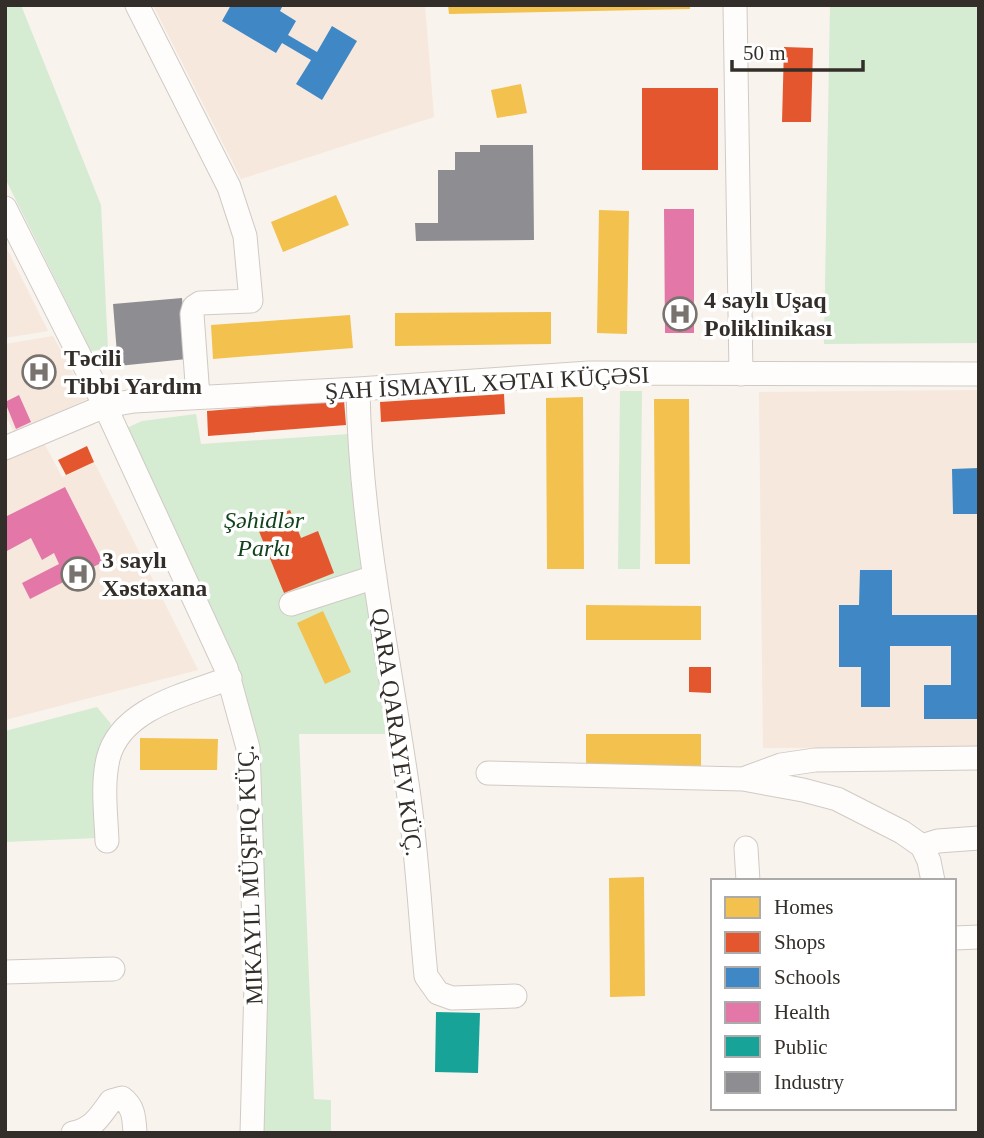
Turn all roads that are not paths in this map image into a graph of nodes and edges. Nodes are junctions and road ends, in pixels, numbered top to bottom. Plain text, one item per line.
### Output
1 (138, 5) edge
2 (735, 5) edge
3 (5, 208) edge
4 (741, 374) junction
5 (979, 374) edge
6 (358, 389) junction
7 (198, 397) junction
8 (105, 406) junction
9 (5, 448) edge
10 (375, 577) junction
11 (291, 604) dead end
12 (230, 678) junction
13 (979, 758) edge
14 (488, 773) dead end
15 (743, 779) junction
16 (979, 838) edge
17 (107, 841) dead end
18 (922, 846) junction
19 (746, 848) dead end
20 (748, 879) edge
21 (933, 879) edge
22 (979, 937) edge
23 (956, 938) edge
24 (113, 969) dead end
25 (5, 972) edge
26 (515, 996) dead end
27 (73, 1133) edge
28 (135, 1133) edge
29 (252, 1133) edge

1 - 7 street
2 - 4 street
3 - 8 street
4 - 5 street
4 - 6 street
6 - 7 street
6 - 10 street, QARA QARAYEV KÜÇ.
7 - 8 street
8 - 9 street
8 - 12 street
10 - 11 street
10 - 26 street, QARA QARAYEV KÜÇ.
12 - 17 street
12 - 29 street
13 - 15 street
14 - 15 street
15 - 18 street
16 - 18 street
18 - 21 street
19 - 20 street
22 - 23 street
24 - 25 street
27 - 28 street

